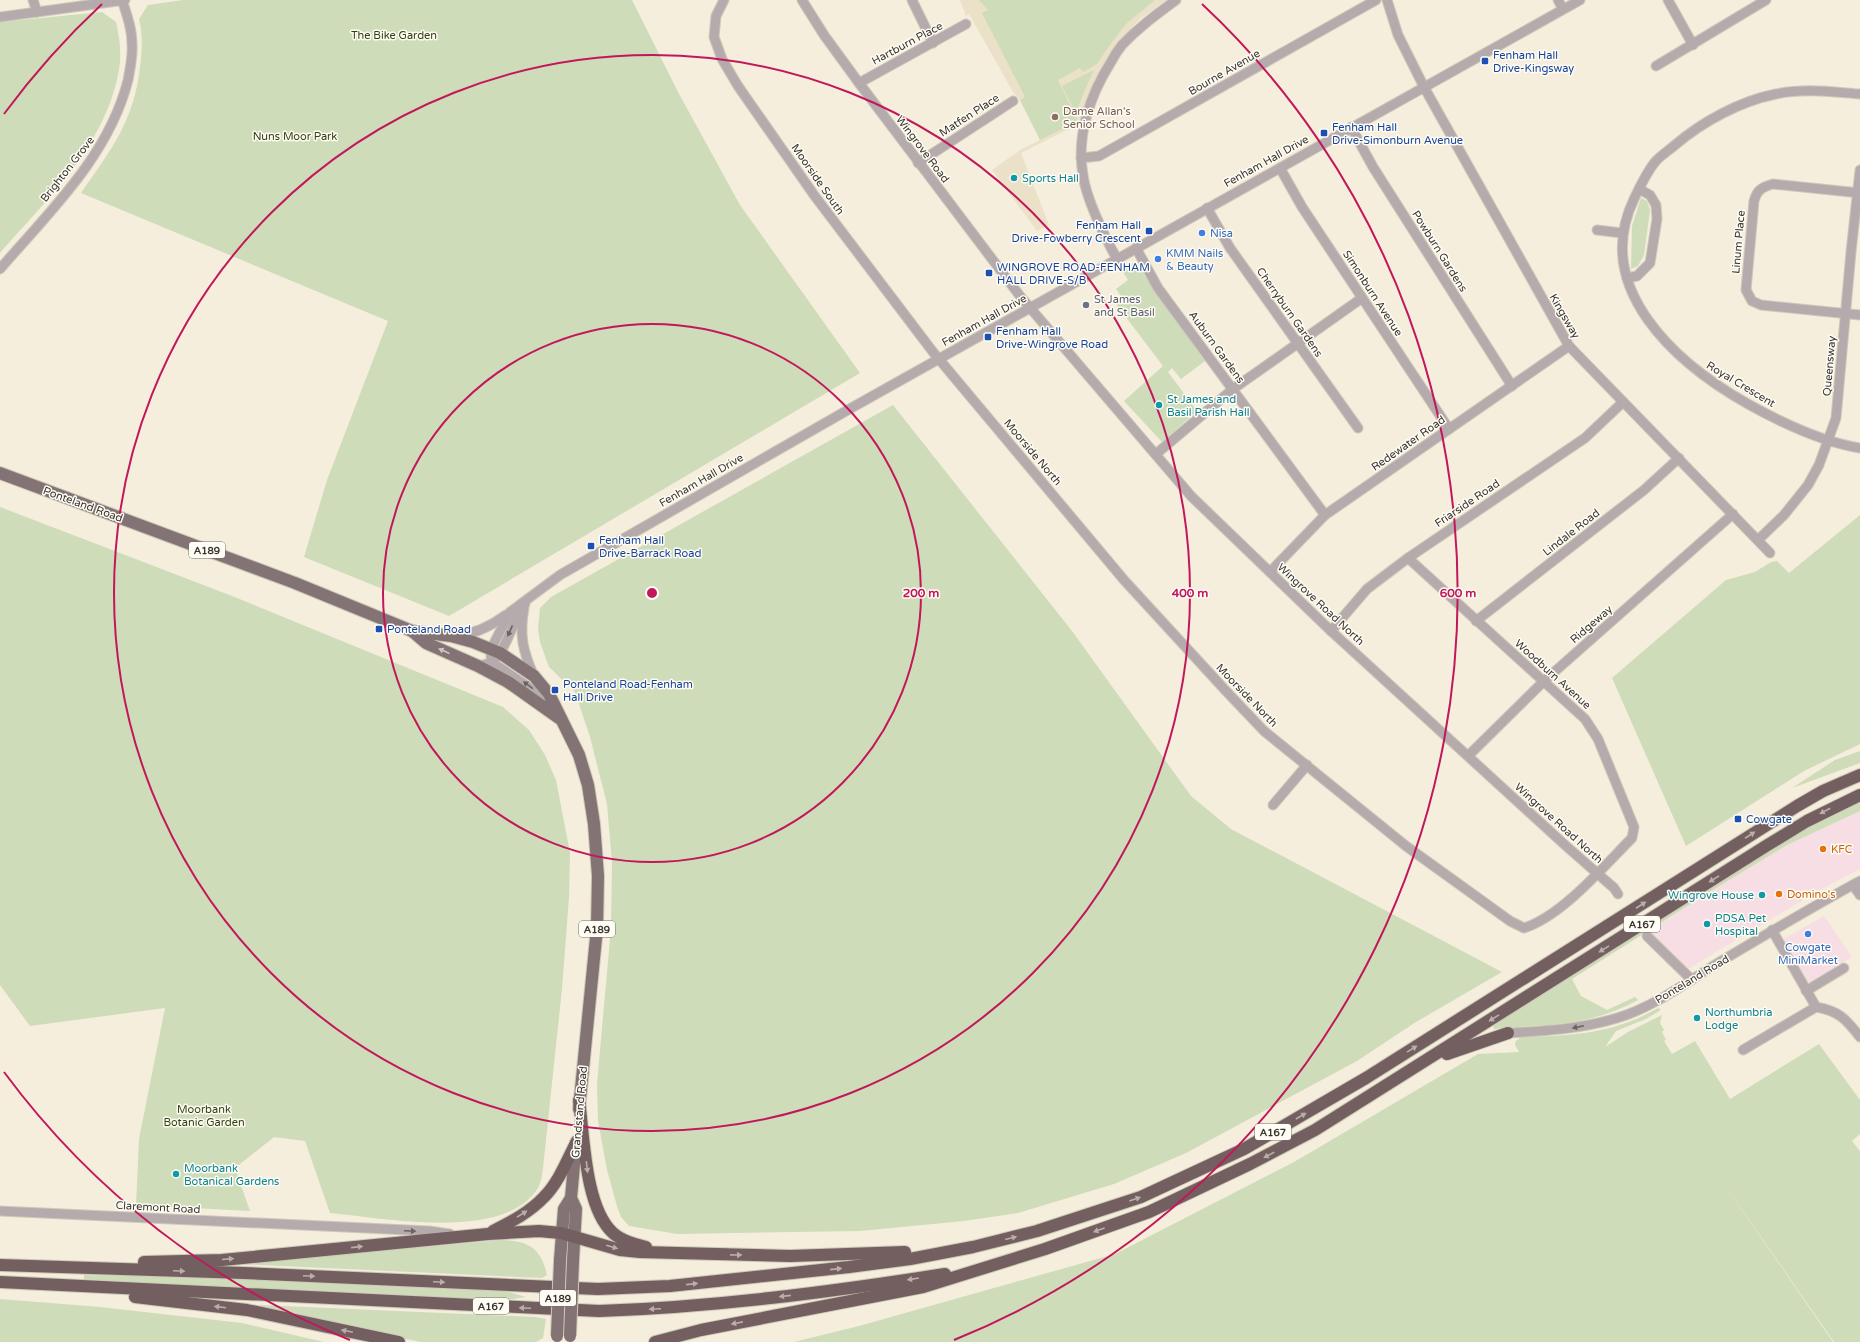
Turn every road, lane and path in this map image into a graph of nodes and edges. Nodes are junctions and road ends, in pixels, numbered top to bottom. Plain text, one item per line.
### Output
1 (34, 0) edge
2 (123, 0) edge
3 (724, 0) edge
4 (802, 0) edge
5 (912, 0) edge
6 (1176, 0) edge
7 (1376, 0) edge
8 (1387, 0) edge
9 (1558, 0) edge
10 (1580, 0) edge
11 (1668, 0) edge
12 (1766, 0) edge
13 (1563, 9) junction
14 (37, 12) junction
15 (0, 17) edge
16 (966, 24) dead end
17 (933, 43) junction
18 (1693, 45) junction
19 (1656, 66) dead end
20 (859, 83) junction
21 (1424, 87) junction
22 (1860, 94) edge
23 (1013, 101) dead end
24 (1351, 127) junction
25 (1081, 158) junction
26 (918, 163) junction
27 (1280, 168) junction
28 (1860, 170) edge
29 (1639, 189) junction
30 (1859, 193) edge
31 (1207, 208) junction
32 (1597, 230) dead end
33 (1622, 233) junction
34 (1136, 248) junction
35 (1117, 259) junction
36 (0, 269) edge
37 (1627, 278) junction
38 (1362, 298) junction
39 (1030, 309) junction
40 (1846, 314) junction
41 (1860, 316) edge
42 (1298, 343) junction
43 (1569, 346) junction
44 (939, 359) junction
45 (1512, 386) junction
46 (1233, 389) junction
47 (1623, 402) junction
48 (1358, 428) dead end
49 (1449, 429) junction
50 (1828, 440) junction
51 (1860, 448) edge
52 (1156, 454) junction
53 (1679, 458) junction
54 (0, 473) edge
55 (1733, 514) junction
56 (1325, 515) junction
57 (1758, 540) junction
58 (1770, 553) dead end
59 (1408, 558) junction
60 (1270, 572) junction
61 (527, 600) junction
62 (510, 612) junction
63 (1476, 621) junction
64 (412, 631) junction
65 (1331, 631) junction
66 (451, 636) junction
67 (494, 654) junction
68 (478, 666) junction
69 (534, 676) junction
70 (1544, 681) junction
71 (556, 716) junction
72 (1469, 756) junction
73 (1307, 766) junction
74 (1860, 775) edge
75 (1860, 795) edge
76 (1273, 805) dead end
77 (1596, 873) junction
78 (1856, 883) edge
79 (1618, 894) dead end
80 (1860, 895) edge
81 (1772, 930) junction
82 (1647, 936) dead end
83 (1844, 968) dead end
84 (1692, 980) junction
85 (1806, 991) junction
86 (1816, 1007) junction
87 (1508, 1033) joint
88 (1860, 1037) edge
89 (1743, 1050) dead end
90 (1428, 1060) junction
91 (579, 1100) junction
92 (577, 1141) junction
93 (571, 1198) junction
94 (0, 1211) edge
95 (562, 1233) junction
96 (488, 1234) junction
97 (464, 1236) junction
98 (574, 1236) junction
99 (973, 1248) junction
100 (669, 1254) junction
101 (0, 1265) edge
102 (21, 1266) junction
103 (980, 1268) junction
104 (0, 1282) edge
105 (28, 1284) junction
106 (701, 1330) junction
107 (557, 1339) edge
108 (570, 1339) edge
109 (399, 1342) edge
110 (655, 1342) edge
111 (671, 1342) edge

1 - 14 street
2 - 14 street
2 - 36 street, Brighton Grove
3 - 44 street, Moorside South
4 - 20 street, Wingrove Road
5 - 17 street
6 - 25 street
7 - 25 street, Bourne Avenue
8 - 21 street, Kingsway
9 - 13 street
10 - 13 street, Fenham Hall Drive
11 - 18 street
12 - 18 street
13 - 21 street, Fenham Hall Drive
14 - 15 street
16 - 17 street, Hartburn Place
17 - 20 street, Hartburn Place
18 - 19 street
20 - 26 street, Wingrove Road
21 - 24 street, Fenham Hall Drive
21 - 43 street, Kingsway
22 - 29 street, Royal Crescent
23 - 26 street, Matfen Place
24 - 27 street, Fenham Hall Drive
24 - 45 street, Powburn Gardens
25 - 35 street
26 - 39 street, Wingrove Road
27 - 31 street, Fenham Hall Drive
27 - 38 street, Simonburn Avenue
28 - 30 street, Queensway
29 - 33 street, Royal Crescent
29 - 37 street
30 - 40 street, Queensway
30 - 40 street, Linum Place
31 - 34 street, Fenham Hall Drive
31 - 42 street, Cherryburn Gardens
32 - 33 street
33 - 37 street, Royal Crescent
34 - 35 street, Fenham Hall Drive
34 - 46 street, Auburn Gardens
35 - 39 street, Fenham Hall Drive
37 - 50 street, Royal Crescent
38 - 42 street
38 - 49 street, Simonburn Avenue
39 - 44 street, Fenham Hall Drive
39 - 52 street, Wingrove Road North
40 - 41 street
40 - 50 street, Queensway
42 - 46 street
42 - 48 street, Cherryburn Gardens
43 - 45 street, Redewater Road
43 - 47 street, Kingsway
44 - 61 street, Fenham Hall Drive
44 - 73 street, Moorside North
45 - 49 street, Redewater Road
46 - 52 street
46 - 56 street, Auburn Gardens
47 - 53 street, Kingsway
47 - 59 street, Friarside Road
49 - 56 street, Redewater Road
50 - 51 street, Royal Crescent
50 - 57 street, Queensway
52 - 60 street, Wingrove Road North
53 - 55 street, Kingsway
53 - 63 street, Lindale Road
54 - 64 main road, Ponteland Road / A189
55 - 57 street, Kingsway
55 - 70 street, Ridgeway
56 - 60 street, Redewater Road
57 - 58 street, Kingsway
59 - 63 street, Woodburn Avenue
59 - 65 street, Friarside Road
60 - 65 street, Wingrove Road North
61 - 62 street, Fenham Hall Drive
61 -> 67 street, Fenham Hall Drive
61 - 69 street
62 - 66 street
62 - 67 street, Fenham Hall Drive
63 - 70 street, Woodburn Avenue
64 - 66 main road, Ponteland Road / A189
68 -> 64 main road, Ponteland Road / A189
65 - 72 street, Wingrove Road North
66 - 67 main road, Ponteland Road / A189
67 - 68 street
67 - 69 main road, Ponteland Road / A189
71 -> 67 street
68 - 71 main road, Ponteland Road / A189
69 - 71 main road, Ponteland Road / A189
70 - 72 street, Ridgeway
70 - 77 street, Woodburn Avenue
71 - 91 main road, Grandstand Road / A189
72 - 77 street, Wingrove Road North
73 - 76 street
73 - 77 street, Moorside North
99 -> 74 highway, A167
75 -> 90 highway, A167
77 - 79 street, Wingrove Road North
78 - 80 street
78 - 81 street, Ponteland Road
81 - 84 street, Ponteland Road
81 - 85 street
82 - 84 street
83 - 85 street
84 -> 87 street, Ponteland Road
85 - 86 street
86 - 88 street
86 - 89 street
87 - 90 highway
90 -> 103 highway, A167
91 - 92 main road, Grandstand Road / A189
91 -> 100 highway
92 - 93 main road, Grandstand Road / A189
96 -> 92 highway
93 - 95 main road, Grandstand Road / A189
93 - 98 main road, Grandstand Road / A189
94 -> 97 street, Claremont Road
95 - 96 highway
95 - 98 highway
95 - 107 main road, Grandstand Road / A189, bridge
96 - 97 highway
102 -> 97 highway
98 -> 100 highway
98 - 108 main road, Grandstand Road / A189, bridge
100 -> 99 highway
102 -> 99 highway, A167
101 - 102 highway, A167
103 -> 105 highway, A167
103 -> 106 highway
104 - 105 highway, A167
109 -> 105 highway
106 - 110 highway
106 - 111 highway

